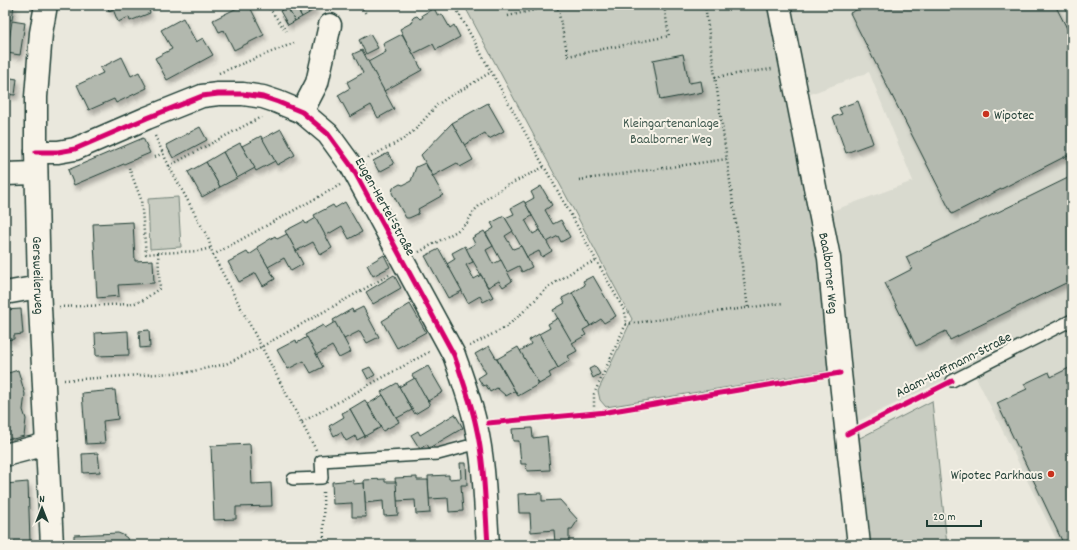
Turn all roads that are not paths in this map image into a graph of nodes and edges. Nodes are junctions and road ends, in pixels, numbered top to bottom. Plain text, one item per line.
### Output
1 (46, 5) edge
2 (779, 5) edge
3 (330, 25) dead end
4 (302, 112) junction
5 (36, 163) junction
6 (5, 174) edge
7 (39, 287) junction
8 (5, 293) edge
9 (1072, 320) edge
10 (952, 381) road end
11 (479, 443) junction
12 (48, 444) junction
13 (5, 455) edge
14 (293, 479) dead end
15 (52, 545) edge
16 (488, 545) edge
17 (859, 545) edge

1 - 5 street, Gersweilerweg
2 - 17 street, Baalborner Weg
3 - 4 street
4 - 5 street, Eugen-Hertel-Straße
4 - 11 street, Eugen-Hertel-Straße
5 - 6 street, Eugen-Hertel-Straße
5 - 7 street, Gersweilerweg
7 - 8 street
7 - 12 street, Gersweilerweg
9 - 10 lane, Adam-Hoffmann-Straße
11 - 14 lane
11 - 16 street, Eugen-Hertel-Straße
12 - 13 street
12 - 15 street, Gersweilerweg

